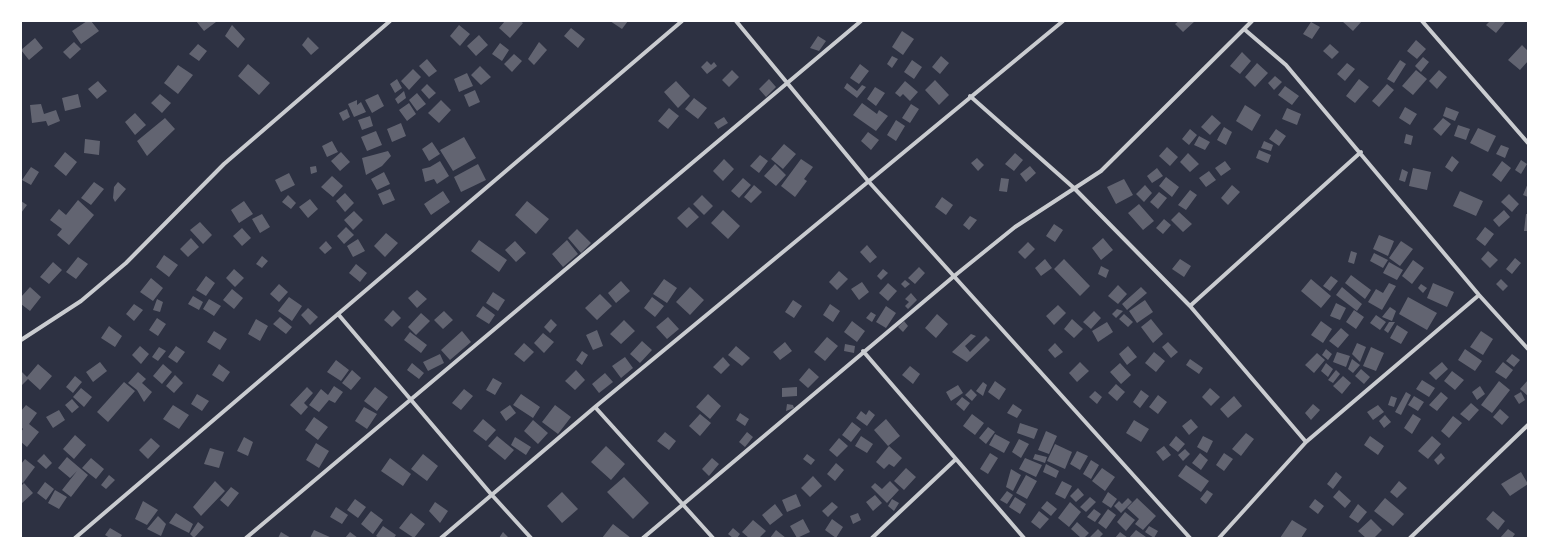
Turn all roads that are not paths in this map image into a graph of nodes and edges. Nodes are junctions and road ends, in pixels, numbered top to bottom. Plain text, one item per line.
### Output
1 (390, 21) edge
2 (682, 21) edge
3 (736, 21) edge
4 (861, 21) edge
5 (1062, 21) edge
6 (1252, 21) edge
7 (1422, 21) edge
8 (1244, 29) junction
9 (787, 83) junction
10 (970, 96) junction
11 (1528, 143) edge
12 (1361, 152) junction
13 (869, 182) junction
14 (1074, 188) junction
15 (953, 277) junction
16 (1479, 295) junction
17 (1190, 306) junction
18 (338, 314) junction
19 (21, 340) edge
20 (1528, 349) edge
21 (863, 351) junction
22 (410, 399) junction
23 (595, 407) junction
24 (1528, 425) edge
25 (1306, 442) junction
26 (956, 459) junction
27 (491, 494) junction
28 (682, 505) junction
29 (75, 538) edge
30 (246, 538) edge
31 (441, 538) edge
32 (531, 538) edge
33 (643, 538) edge
34 (713, 538) edge
35 (872, 538) edge
36 (1024, 538) edge
37 (1190, 538) edge
38 (1219, 538) edge
39 (1410, 538) edge

1 - 19 street
2 - 18 street
3 - 9 street
4 - 9 street
5 - 10 street
6 - 8 street
7 - 11 street
8 - 12 street
8 - 14 street
9 - 13 street
9 - 22 street
10 - 13 street
10 - 14 street
12 - 16 street
12 - 17 street
13 - 15 street
13 - 23 street
14 - 15 street
14 - 17 street
15 - 21 street
15 - 37 street
16 - 20 street
16 - 25 street
17 - 25 street
18 - 22 street
18 - 29 street
21 - 26 street
21 - 28 street
22 - 27 street
22 - 30 street
23 - 27 street
23 - 28 street
24 - 39 street
25 - 38 street
26 - 35 street
26 - 36 street
27 - 31 street
27 - 32 street
28 - 33 street
28 - 34 street

